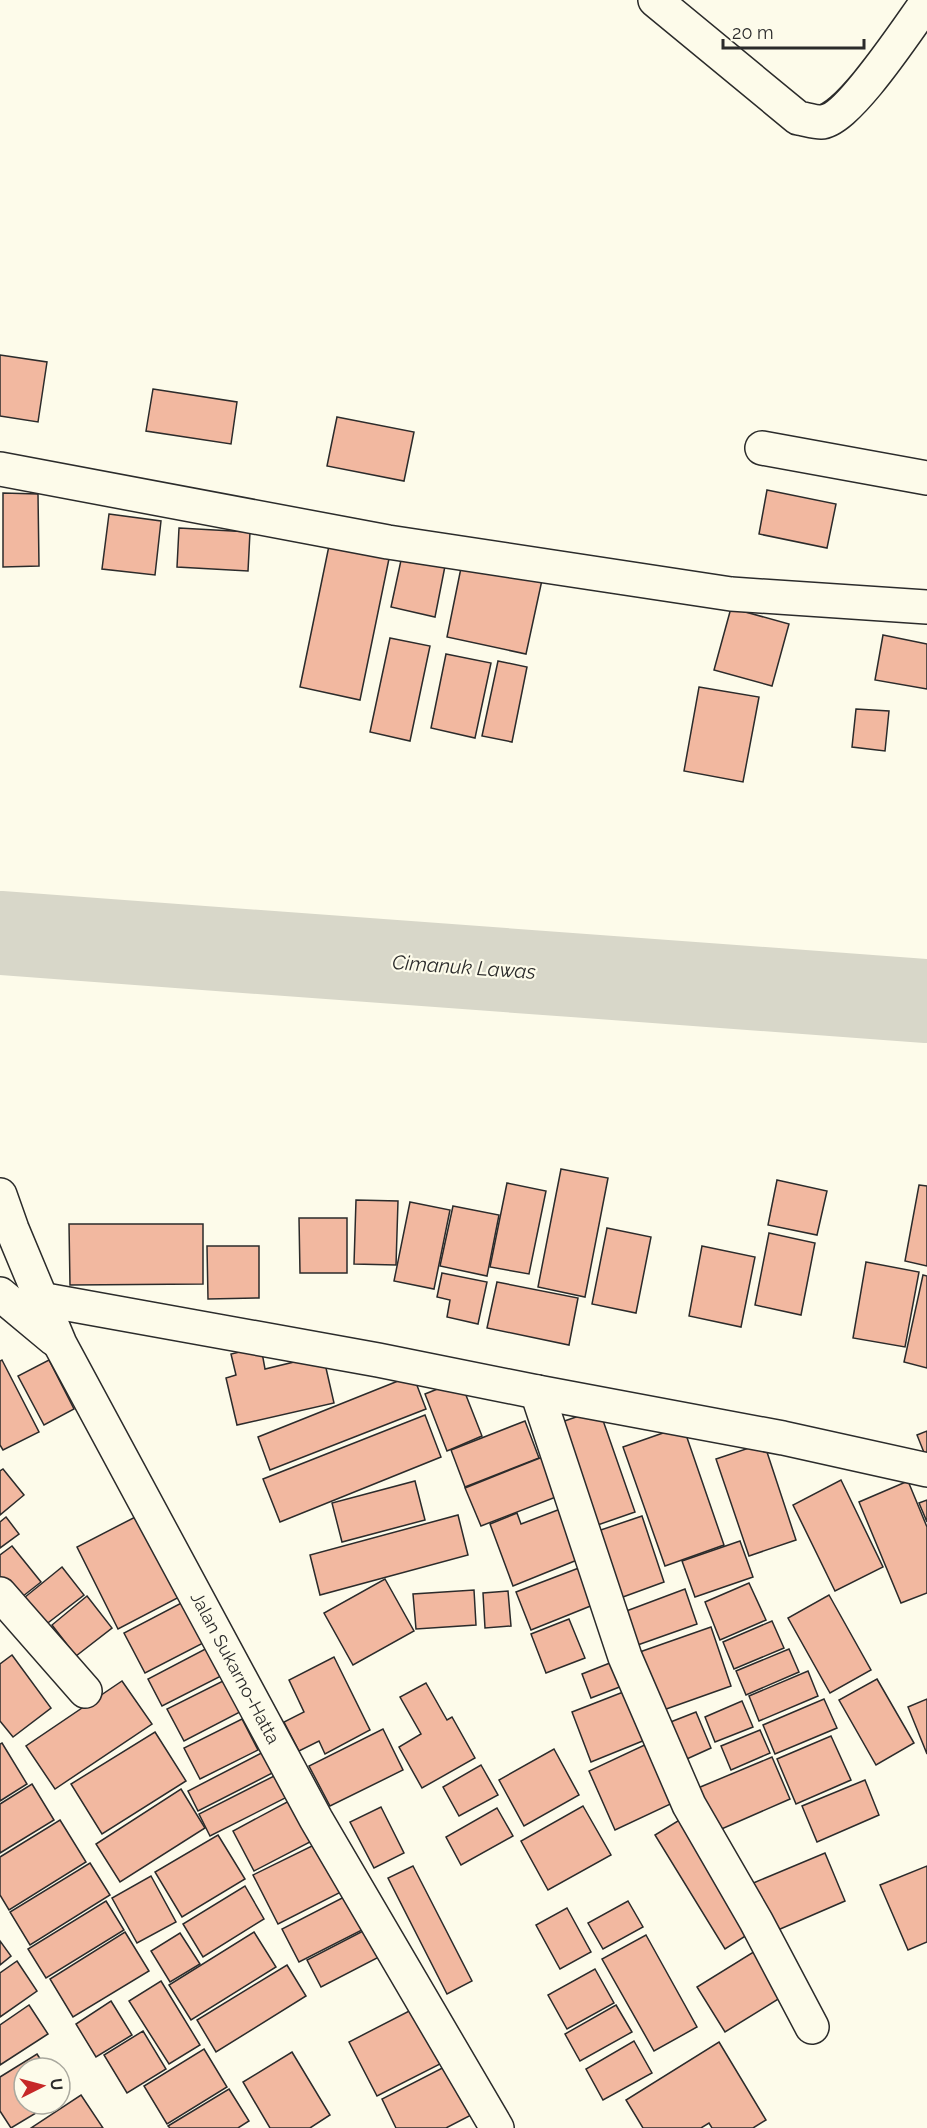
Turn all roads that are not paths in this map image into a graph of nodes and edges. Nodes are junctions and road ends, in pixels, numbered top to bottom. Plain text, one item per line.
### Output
1 (655, 0) edge
2 (927, 2) edge
3 (762, 448) dead end
4 (0, 470) edge
5 (927, 478) edge
6 (927, 607) edge
7 (0, 1195) edge
8 (2, 1298) edge
9 (40, 1299) junction
10 (60, 1344) junction
11 (537, 1392) junction
12 (927, 1470) edge
13 (0, 1594) edge
14 (85, 1691) dead end
15 (812, 2027) dead end
16 (497, 2128) edge

1 - 2 main road
3 - 5 main road
4 - 6 main road
7 - 9 main road, Jalan Sukarno-Hatta
8 - 10 main road
9 - 10 main road, Jalan Sukarno-Hatta
9 - 11 main road
10 - 16 main road, Jalan Sukarno-Hatta
11 - 12 main road
11 - 15 main road
13 - 14 main road

